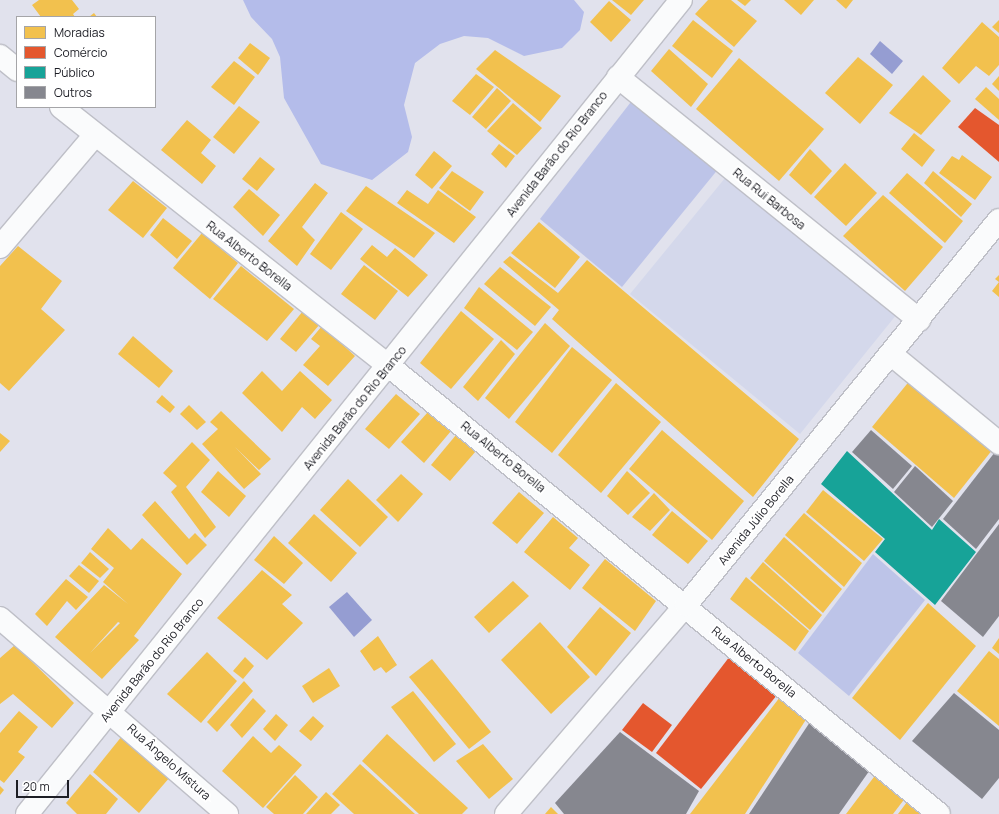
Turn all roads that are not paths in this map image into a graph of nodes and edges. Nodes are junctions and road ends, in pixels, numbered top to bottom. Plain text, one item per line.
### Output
1 (681, 0) edge
2 (0, 56) edge
3 (16, 69) edge
4 (618, 77) junction
5 (62, 108) edge
6 (95, 135) junction
7 (999, 220) edge
8 (0, 247) edge
9 (919, 320) junction
10 (892, 355) junction
11 (389, 366) junction
12 (999, 443) edge
13 (686, 605) junction
14 (0, 618) edge
15 (111, 711) junction
16 (27, 814) edge
17 (227, 814) edge
18 (506, 814) edge
19 (939, 814) edge

1 - 4 street, Avenida Barão do Rio Branco
2 - 3 street
4 - 9 street, Rua Rui Barbosa
4 - 11 street, Avenida Barão do Rio Branco
5 - 6 street, Rua Alberto Borella
6 - 8 street
6 - 11 street, Rua Alberto Borella
7 - 9 street, Avenida Júlio Borella
9 - 10 street, Avenida Júlio Borella
10 - 12 street
10 - 13 street, Avenida Júlio Borella
11 - 13 street, Rua Alberto Borella
11 - 15 street, Avenida Barão do Rio Branco
13 - 18 street, Avenida Júlio Borella
13 - 19 street, Rua Alberto Borella
14 - 15 street, Rua Ângelo Mistura
15 - 16 street, Avenida Barão do Rio Branco
15 - 17 street, Rua Ângelo Mistura

